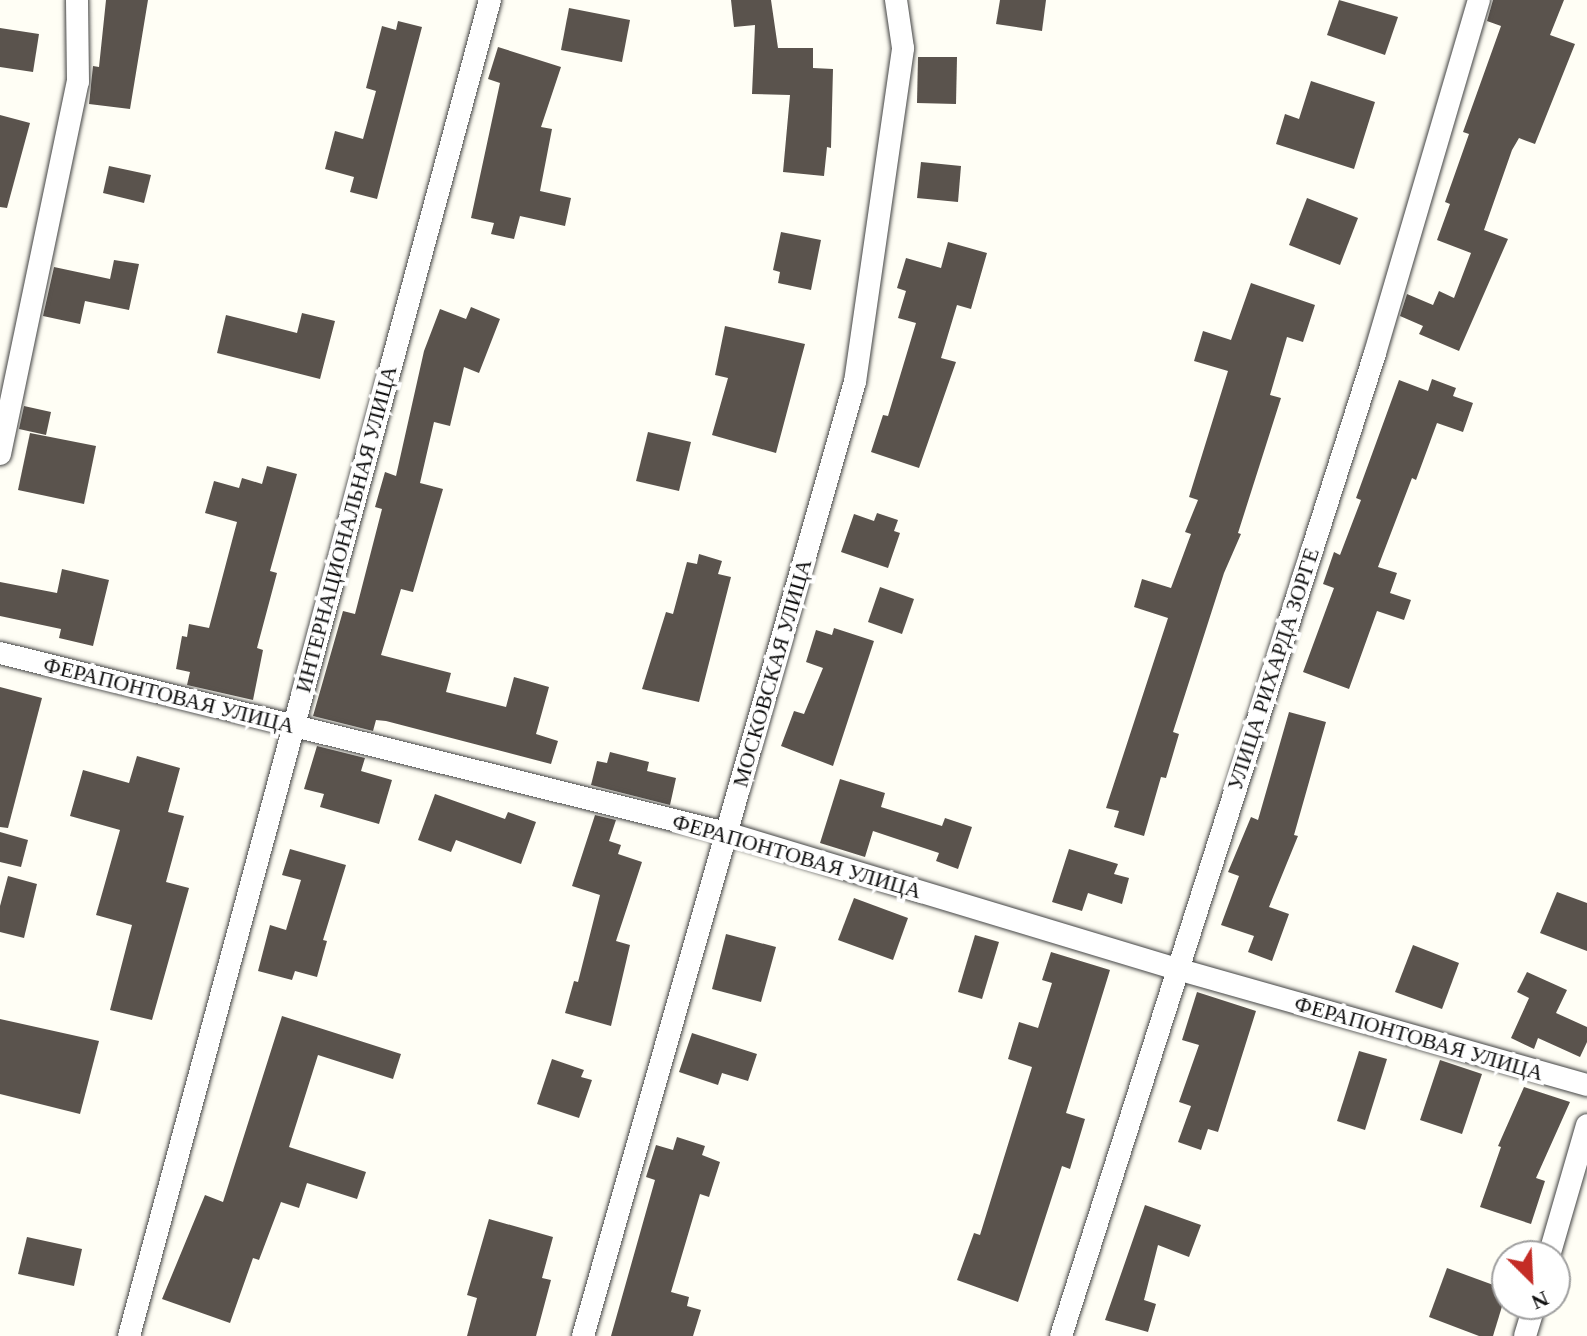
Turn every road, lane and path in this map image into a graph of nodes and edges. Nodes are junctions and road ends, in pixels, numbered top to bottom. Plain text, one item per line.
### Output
1 (77, 0) edge
2 (490, 0) edge
3 (896, 0) edge
4 (1479, 0) edge
5 (0, 454) edge
6 (0, 653) edge
7 (293, 726) junction
8 (726, 833) junction
9 (1177, 969) junction
10 (1587, 1085) edge
11 (1587, 1125) edge
12 (1554, 1240) edge
13 (129, 1336) edge
14 (583, 1336) edge
15 (1061, 1336) edge

1 - 5 street
2 - 7 street, ИНТЕРНАЦИОНАЛЬНАЯ УЛИЦА
3 - 8 street, МОСКОВСКАЯ УЛИЦА
4 - 9 street, УЛИЦА РИХАРДА ЗОРГЕ
6 - 7 street, ФЕРАПОНТОВАЯ УЛИЦА
7 - 8 street, ФЕРАПОНТОВАЯ УЛИЦА
7 - 13 street, ИНТЕРНАЦИОНАЛЬНАЯ УЛИЦА
8 - 9 street, ФЕРАПОНТОВАЯ УЛИЦА
8 - 14 street, МОСКОВСКАЯ УЛИЦА
9 - 10 street, ФЕРАПОНТОВАЯ УЛИЦА
9 - 15 street, УЛИЦА РИХАРДА ЗОРГЕ
11 - 12 street

